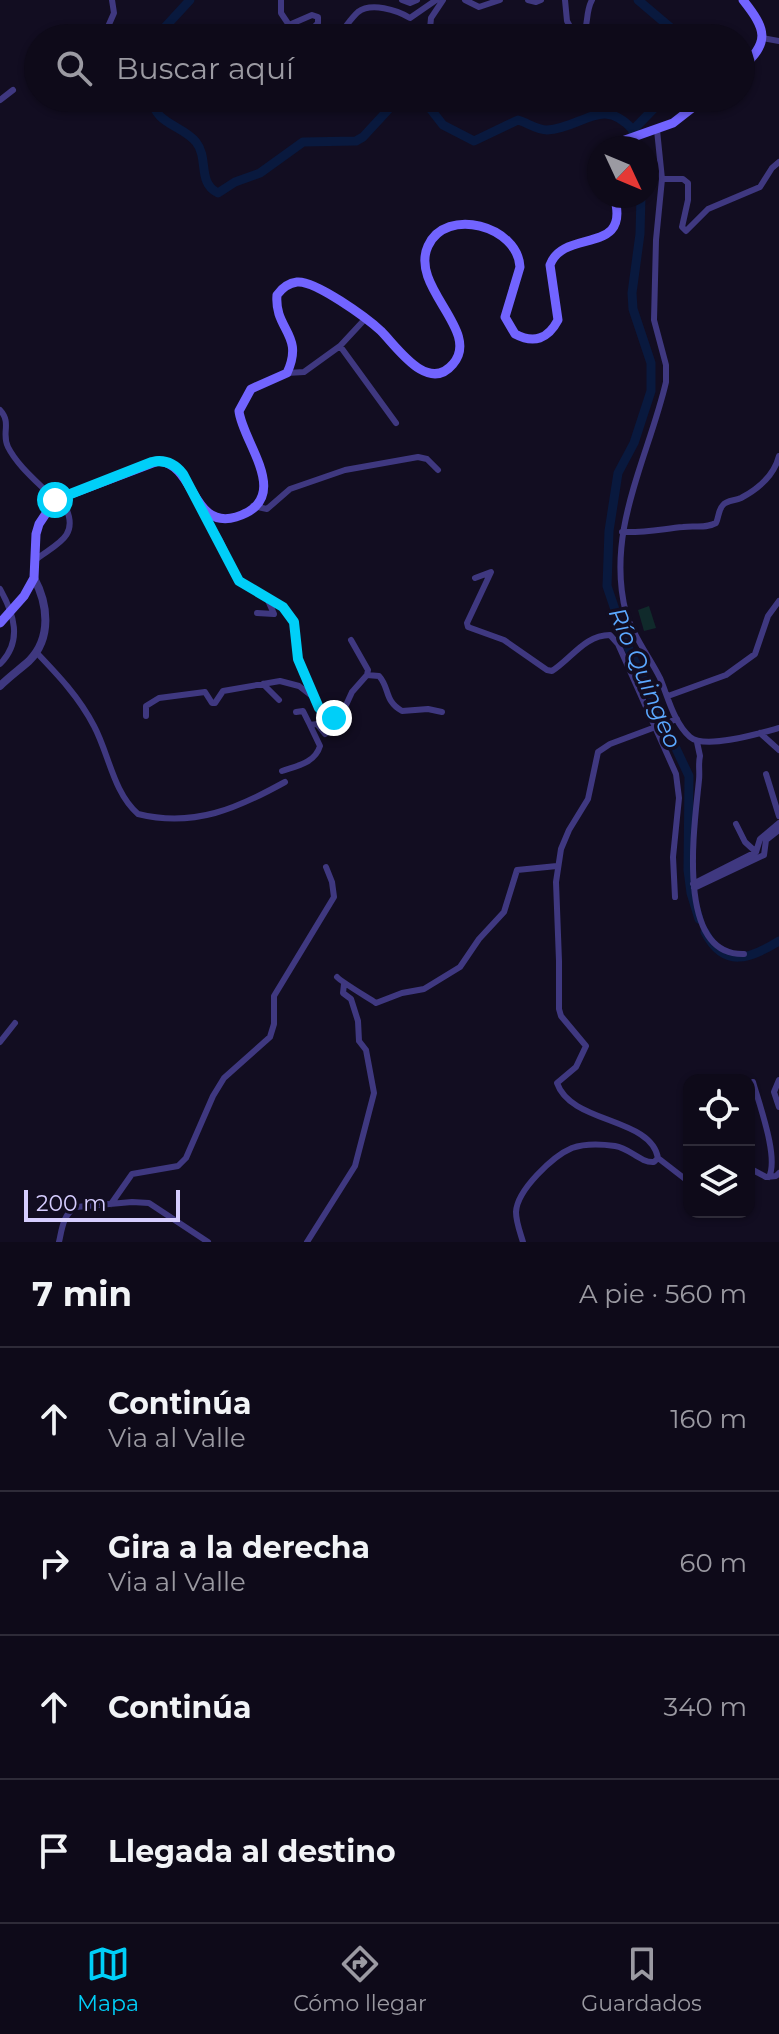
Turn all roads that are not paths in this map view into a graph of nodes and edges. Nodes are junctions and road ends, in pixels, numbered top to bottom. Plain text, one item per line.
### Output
1 (112, 0) edge
2 (281, 0) edge
3 (402, 0) edge
4 (417, 0) edge
5 (436, 0) edge
6 (443, 0) edge
7 (465, 0) edge
8 (500, 0) edge
9 (528, 0) edge
10 (541, 0) edge
11 (565, 0) edge
12 (592, 0) edge
13 (743, 0) edge
14 (109, 24) edge
15 (288, 24) edge
16 (291, 24) edge
17 (317, 24) edge
18 (350, 24) edge
19 (430, 24) edge
20 (569, 24) edge
21 (585, 24) edge
22 (762, 38) junction
23 (779, 41) edge
24 (755, 53) edge
25 (13, 90) dead end
26 (0, 100) edge
27 (687, 112) edge
28 (655, 130) junction
29 (637, 136) edge
30 (779, 162) edge
31 (662, 179) junction
32 (616, 208) edge
33 (366, 318) junction
34 (340, 346) junction
35 (287, 373) junction
36 (0, 410) edge
37 (396, 423) dead end
38 (779, 456) edge
39 (438, 470) dead end
40 (55, 500) junction
41 (198, 503) junction
42 (253, 506) junction
43 (66, 508) dead end
44 (622, 532) junction
45 (35, 560) junction
46 (34, 578) junction
47 (475, 578) dead end
48 (0, 589) edge
49 (266, 595) junction
50 (779, 601) edge
51 (12, 610) junction
52 (257, 613) dead end
53 (0, 623) edge
54 (351, 640) dead end
55 (36, 652) junction
56 (0, 664) edge
57 (367, 675) junction
58 (263, 684) junction
59 (0, 686) edge
60 (668, 696) junction
61 (279, 700) dead end
62 (317, 700) junction
63 (296, 712) dead end
64 (442, 712) dead end
65 (146, 716) dead end
66 (329, 719) junction
67 (675, 720) junction
68 (310, 725) junction
69 (657, 726) junction
70 (779, 728) edge
71 (760, 733) junction
72 (697, 742) junction
73 (779, 750) edge
74 (282, 771) dead end
75 (766, 774) dead end
76 (285, 782) dead end
77 (779, 816) edge
78 (779, 823) edge
79 (736, 824) dead end
80 (779, 830) edge
81 (756, 852) junction
82 (557, 866) junction
83 (326, 867) dead end
84 (693, 886) junction
85 (675, 897) dead end
86 (744, 954) dead end
87 (337, 977) dead end
88 (344, 984) junction
89 (15, 1023) dead end
90 (0, 1042) edge
91 (779, 1080) edge
92 (755, 1089) edge
93 (779, 1107) edge
94 (658, 1158) junction
95 (755, 1171) edge
96 (779, 1173) edge
97 (683, 1177) edge
98 (769, 1177) junction
99 (111, 1204) junction
100 (59, 1242) edge
101 (208, 1242) edge
102 (307, 1242) edge
103 (523, 1242) edge

1 - 14 street
2 - 15 street
3 - 4 street
5 - 18 street
6 - 19 street
7 - 8 street
9 - 10 street
11 - 20 street
12 - 21 street
13 - 22 main road
16 - 17 street
22 - 23 street
22 - 24 main road
25 - 26 street
27 - 28 main road
28 - 29 main road
28 - 31 street
30 - 31 street
31 - 44 street
32 - 33 main road
33 - 34 street
33 - 35 main road
34 - 35 street
34 - 37 street
35 - 42 main road
36 - 40 street
38 - 44 street
39 - 42 street
40 - 41 main road
40 - 45 main road
41 - 42 main road
41 - 49 street
43 - 45 street
44 - 60 street
45 - 46 main road
46 - 51 main road
46 - 55 street
47 - 69 street
48 - 51 street
49 - 52 street
49 - 62 street
50 - 60 street
51 - 53 main road
51 - 56 street
54 - 57 street
55 - 59 street
55 - 76 street
57 - 64 street
57 - 66 street
58 - 61 street
58 - 62 street
58 - 65 street
60 - 67 street
62 - 66 street
63 - 68 street
66 - 68 street
67 - 69 street
67 - 72 street
68 - 74 street
69 - 82 street
69 - 85 street
70 - 71 street
71 - 72 street
71 - 73 street
72 - 84 street
75 - 77 street
78 - 81 street
79 - 81 street
80 - 84 street
81 - 84 street
82 - 88 street
82 - 94 street
83 - 99 street
84 - 86 street
87 - 88 street
88 - 102 street
89 - 90 street
91 - 93 street
92 - 98 street
94 - 97 street
94 - 103 street
95 - 98 street
96 - 98 street
99 - 100 street
99 - 101 street

